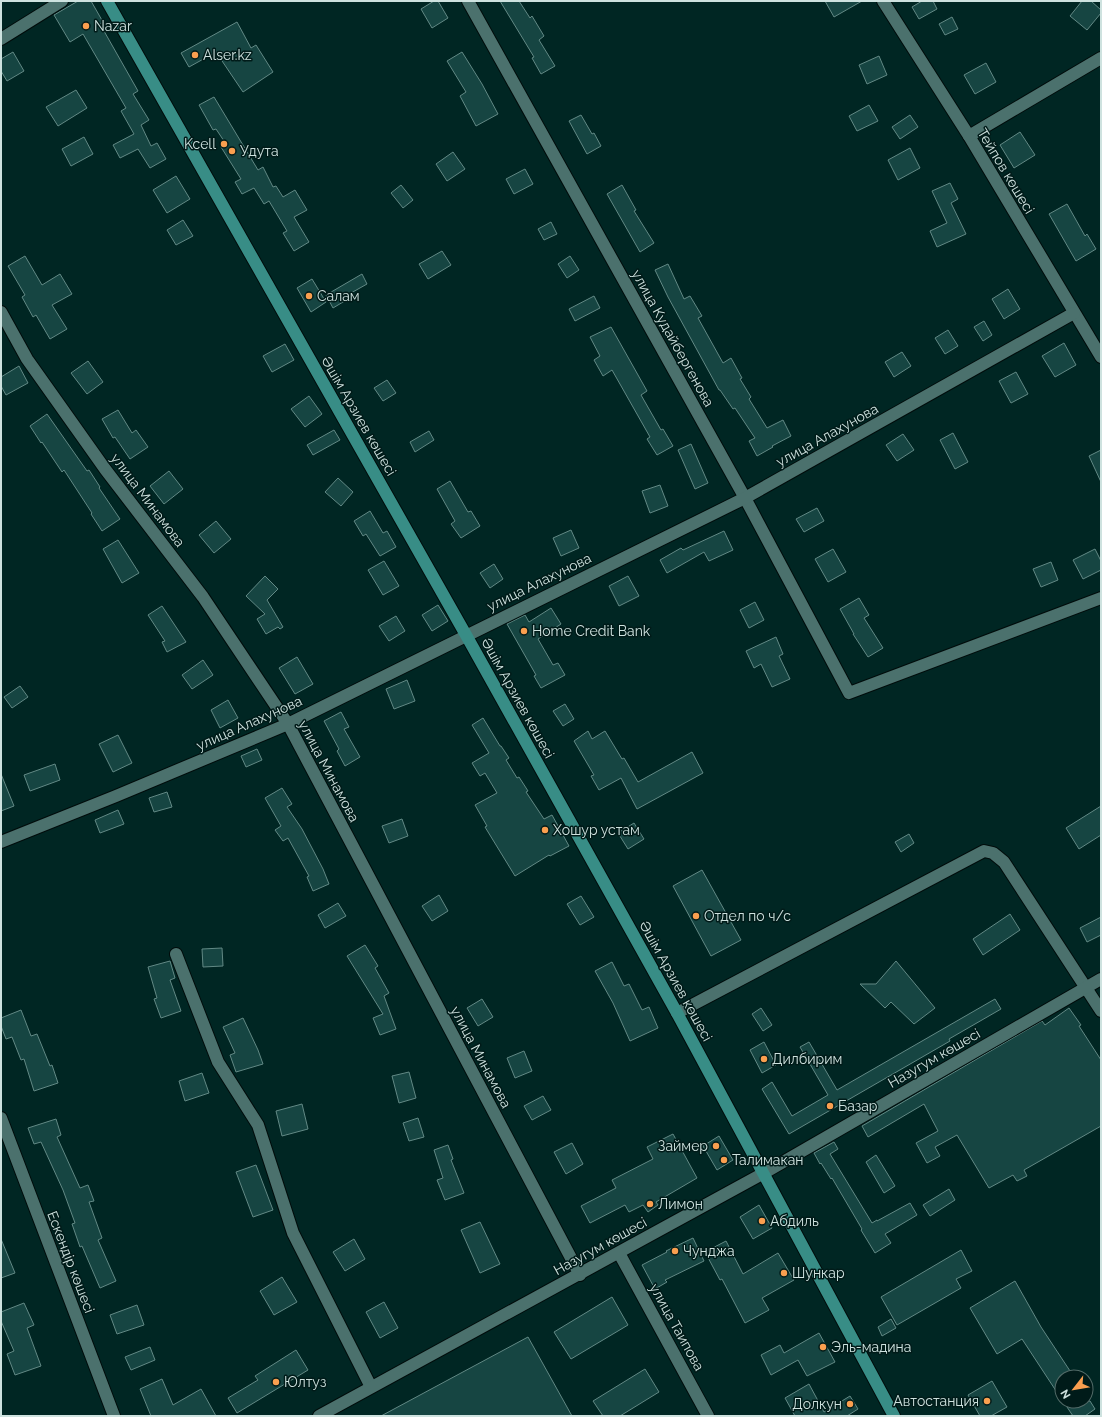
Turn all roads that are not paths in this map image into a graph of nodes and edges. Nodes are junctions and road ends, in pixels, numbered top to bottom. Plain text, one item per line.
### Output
1 (62, 1) edge
2 (107, 1) edge
3 (468, 1) edge
4 (883, 1) edge
5 (1, 39) edge
6 (1101, 58) edge
7 (969, 136) junction
8 (1, 312) edge
9 (1074, 313) junction
10 (1100, 351) edge
11 (745, 498) junction
12 (1101, 598) edge
13 (466, 635) junction
14 (288, 724) junction
15 (1, 842) edge
16 (176, 954) dead end
17 (1101, 979) edge
18 (1086, 987) junction
19 (1101, 1011) edge
20 (677, 1013) junction
21 (1, 1118) edge
22 (764, 1173) junction
23 (619, 1253) junction
24 (580, 1275) junction
25 (371, 1387) junction
26 (114, 1416) edge
27 (319, 1416) edge
28 (708, 1416) edge
29 (894, 1416) edge

1 - 5 street
2 - 13 main road, Әшім Арзиев көшесі
3 - 11 street, улица Кудайбергенова
4 - 7 street, Тейпов көшесі
6 - 7 street
7 - 9 street, Тейпов көшесі
8 - 14 street, улица Минамова
9 - 10 street, Тейпов көшесі
9 - 11 street, улица Алахунова
11 - 12 street, улица Кудайбергенова
11 - 13 street, улица Алахунова
13 - 14 street, улица Алахунова
13 - 20 main road, Әшім Арзиев көшесі
14 - 15 street, улица Алахунова
14 - 24 street, улица Минамова
16 - 25 street
17 - 18 street, Назугум көшесі
18 - 19 street
18 - 20 street
18 - 22 street, Назугум көшесі
20 - 22 main road, Әшім Арзиев көшесі
21 - 26 street, Ескендір көшесі
22 - 23 street, Назугум көшесі
22 - 29 main road, Әшім Арзиев көшесі
23 - 24 street, Назугум көшесі
23 - 28 street, улица Таипова
24 - 25 street, Назугум көшесі
25 - 27 street, Назугум көшесі

